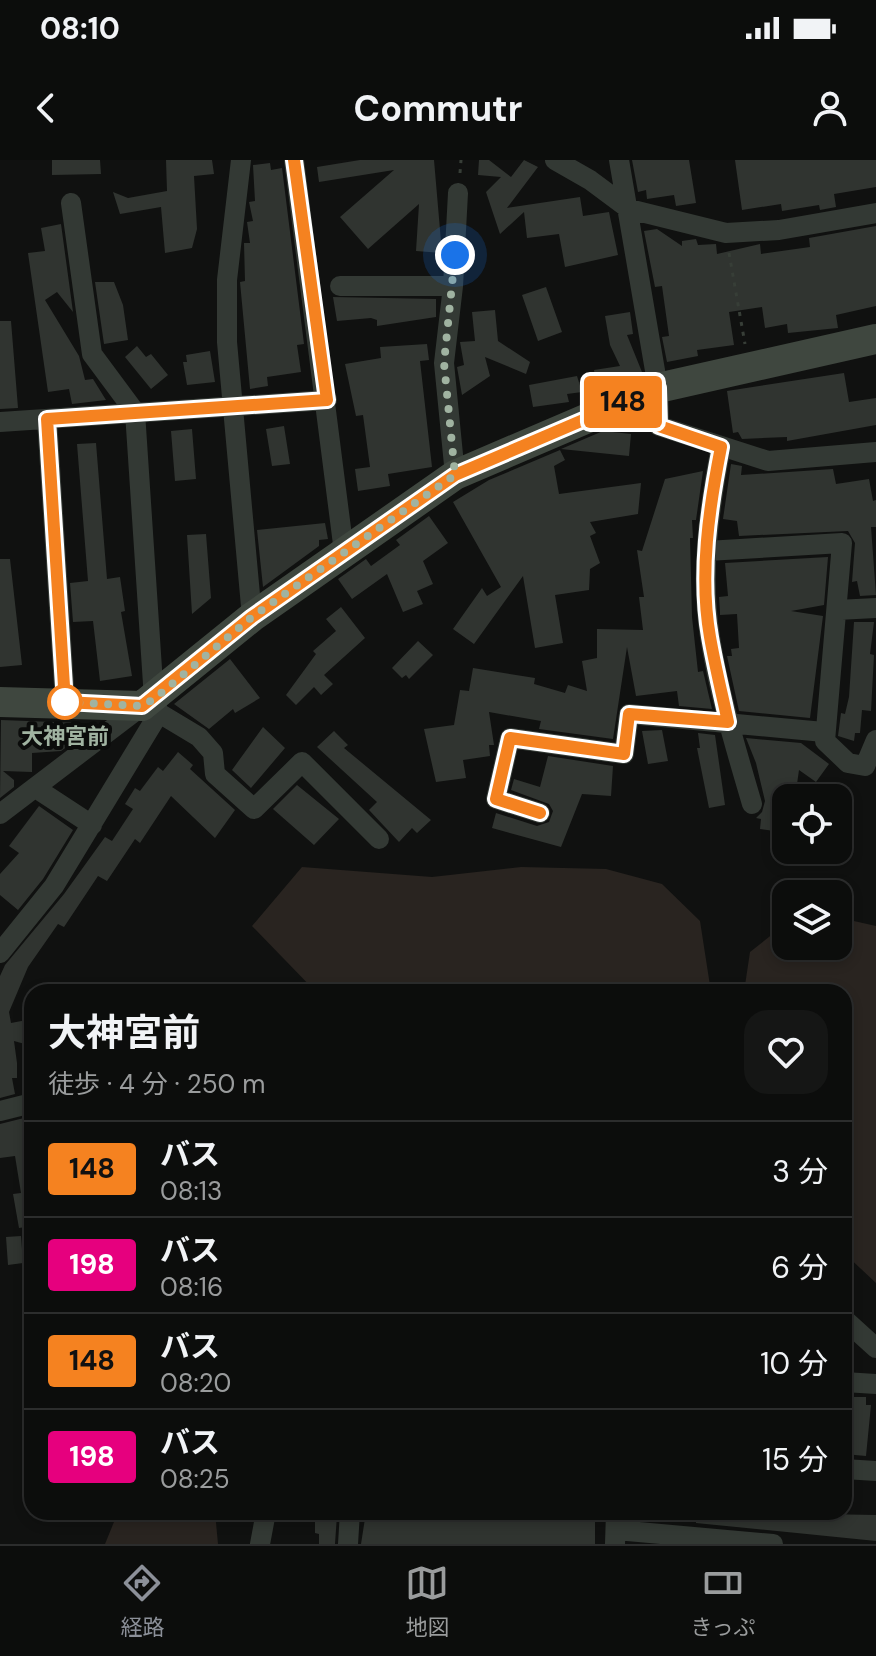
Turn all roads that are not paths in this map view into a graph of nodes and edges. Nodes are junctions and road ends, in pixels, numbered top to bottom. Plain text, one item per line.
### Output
1 (241, 160) edge
2 (294, 160) edge
3 (555, 160) edge
4 (619, 160) edge
5 (458, 193) dead end
6 (71, 203) dead end
7 (629, 209) junction
8 (876, 213) edge
9 (340, 286) dead end
10 (453, 286) junction
11 (876, 339) edge
12 (658, 388) junction
13 (327, 400) junction
14 (234, 406) junction
15 (135, 412) junction
16 (47, 419) junction
17 (0, 422) edge
18 (721, 447) junction
19 (876, 452) edge
20 (455, 475) junction
21 (707, 551) junction
22 (344, 552) junction
23 (876, 608) edge
24 (837, 610) junction
25 (252, 617) junction
26 (0, 702) edge
27 (65, 702) junction
28 (152, 706) junction
29 (728, 722) junction
30 (824, 732) junction
31 (876, 740) edge
32 (37, 789) junction
33 (752, 804) dead end
34 (540, 813) dead end
35 (0, 814) edge
36 (92, 825) junction
37 (379, 839) dead end
38 (3, 947) edge
39 (24, 1105) edge
40 (0, 1111) edge
41 (852, 1326) edge
42 (876, 1348) edge
43 (852, 1382) edge
44 (876, 1384) edge
45 (852, 1470) edge
46 (876, 1471) edge
47 (264, 1520) edge
48 (350, 1520) edge
49 (616, 1529) edge
50 (260, 1544) edge
51 (348, 1544) edge
52 (773, 1544) edge

1 - 14 street
2 - 13 street
3 - 7 street
4 - 7 street
5 - 10 street
6 - 15 street
7 - 8 street
7 - 12 street
9 - 10 street
10 - 20 street
11 - 12 street
12 - 18 street
12 - 20 street
13 - 14 street
13 - 22 street
14 - 15 street
14 - 25 street
15 - 16 street
15 - 28 street
16 - 17 street
16 - 27 street
18 - 19 street
18 - 21 street
20 - 22 street
21 - 24 street
21 - 29 street
22 - 25 street
23 - 24 street
24 - 30 street
25 - 28 street
26 - 27 street
27 - 28 street
28 - 32 street
28 - 36 street
28 - 37 street
29 - 30 street
29 - 33 street
29 - 34 street
30 - 31 street
32 - 35 street
32 - 36 street
36 - 38 street
39 - 40 street
41 - 42 street
43 - 44 street
45 - 46 street
47 - 50 street
48 - 51 street
49 - 52 street

